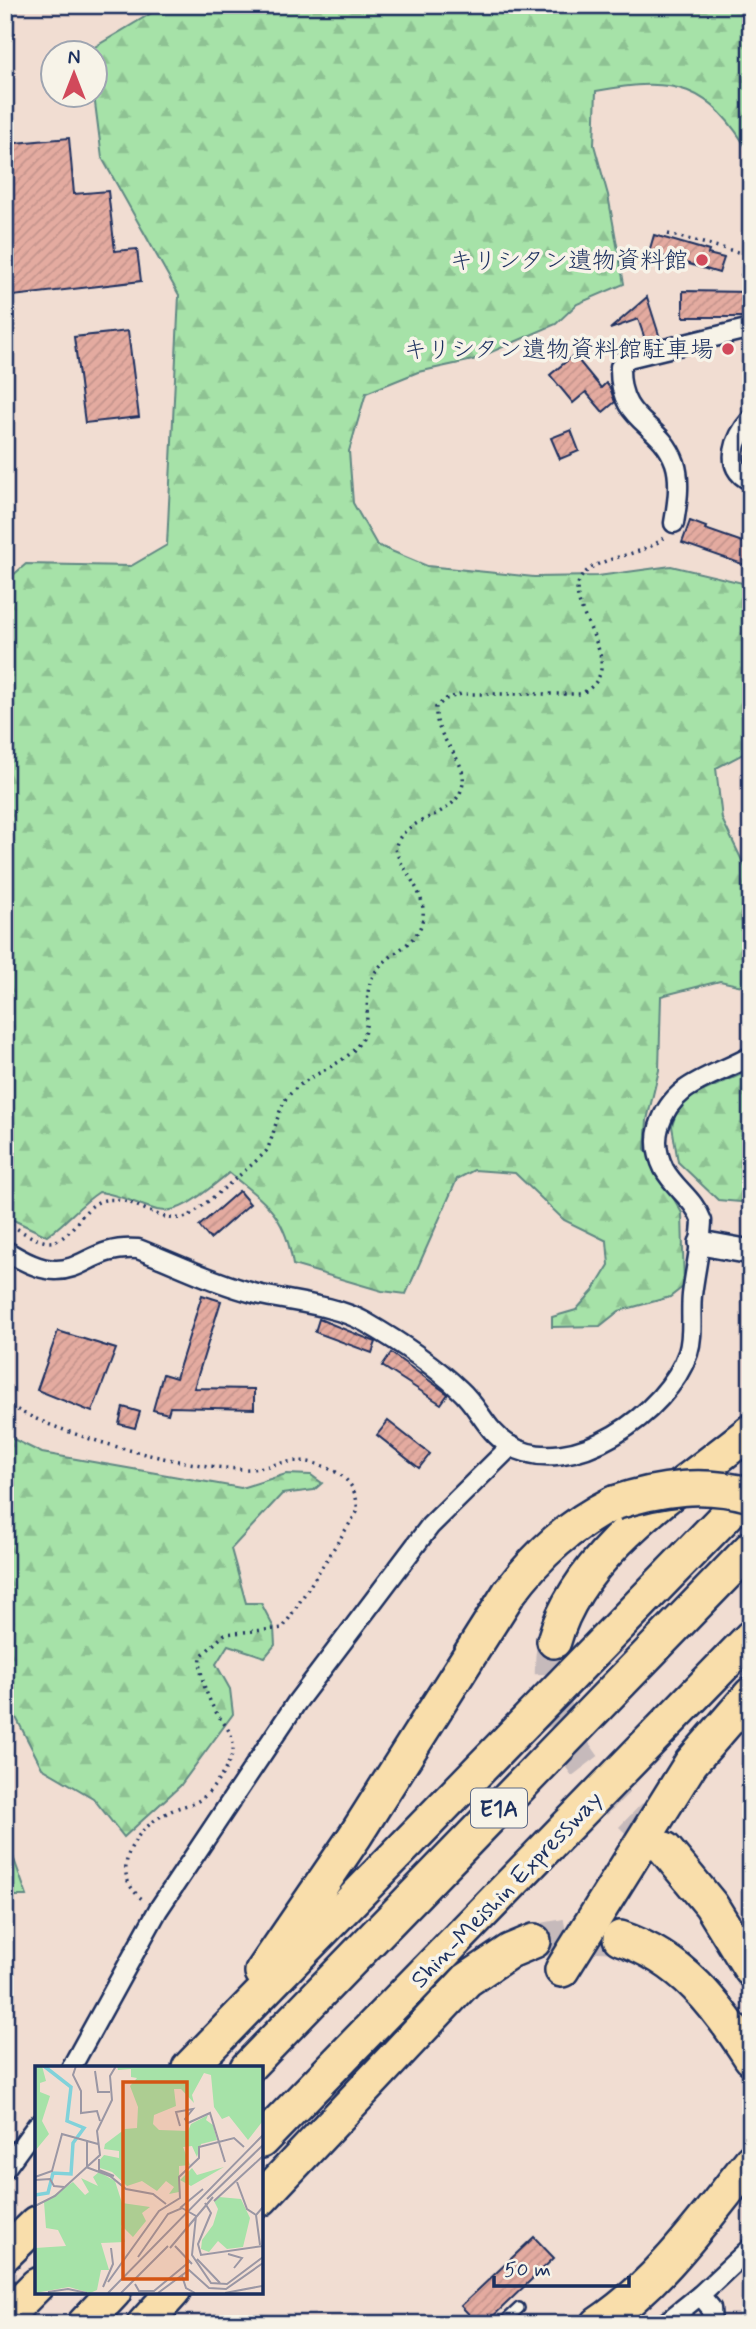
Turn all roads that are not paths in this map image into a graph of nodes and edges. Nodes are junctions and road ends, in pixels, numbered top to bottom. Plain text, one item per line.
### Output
1 (751, 328) edge
2 (751, 419) edge
3 (751, 481) edge
4 (674, 523) road end
5 (751, 1056) edge
6 (701, 1243) junction
7 (5, 1250) edge
8 (751, 1252) edge
9 (751, 1431) edge
10 (512, 1446) junction
11 (751, 1493) edge
12 (751, 1548) edge
13 (751, 1637) edge
14 (554, 1641) tunnel mouth
15 (751, 1694) edge
16 (665, 1849) tunnel mouth
17 (620, 1938) tunnel mouth
18 (534, 1941) tunnel mouth
19 (562, 1970) dead end
20 (751, 1970) edge
21 (751, 2058) edge
22 (72, 2066) edge
23 (190, 2066) edge
24 (190, 2066) edge
25 (249, 2066) edge
26 (35, 2128) edge
27 (262, 2140) edge
28 (751, 2161) edge
29 (5, 2169) edge
30 (262, 2198) edge
31 (35, 2225) edge
32 (751, 2246) edge
33 (5, 2254) edge
34 (35, 2287) edge
35 (112, 2294) edge
36 (171, 2294) edge
37 (701, 2295) junction
38 (519, 2308) dead end
39 (5, 2317) edge
40 (83, 2324) edge
41 (144, 2324) edge
42 (502, 2324) edge
43 (597, 2324) edge
44 (664, 2324) edge
45 (712, 2324) edge

1 - 4 street
2 - 3 street
5 - 6 street
6 - 8 street
6 - 10 street
7 - 10 street
9 - 14 highway
10 - 22 street
11 - 23 highway, bridge
11 - 24 highway
12 - 25 highway, E1A
13 - 27 highway, Shin-Meishin Expressway / E1A
15 - 19 highway
16 - 20 highway
17 - 21 highway
18 - 30 highway
26 - 29 street
28 - 43 highway
31 - 33 highway
32 - 37 street
34 - 39 highway
35 - 40 highway
36 - 41 highway
37 - 44 street
37 - 45 street
38 - 42 lane

